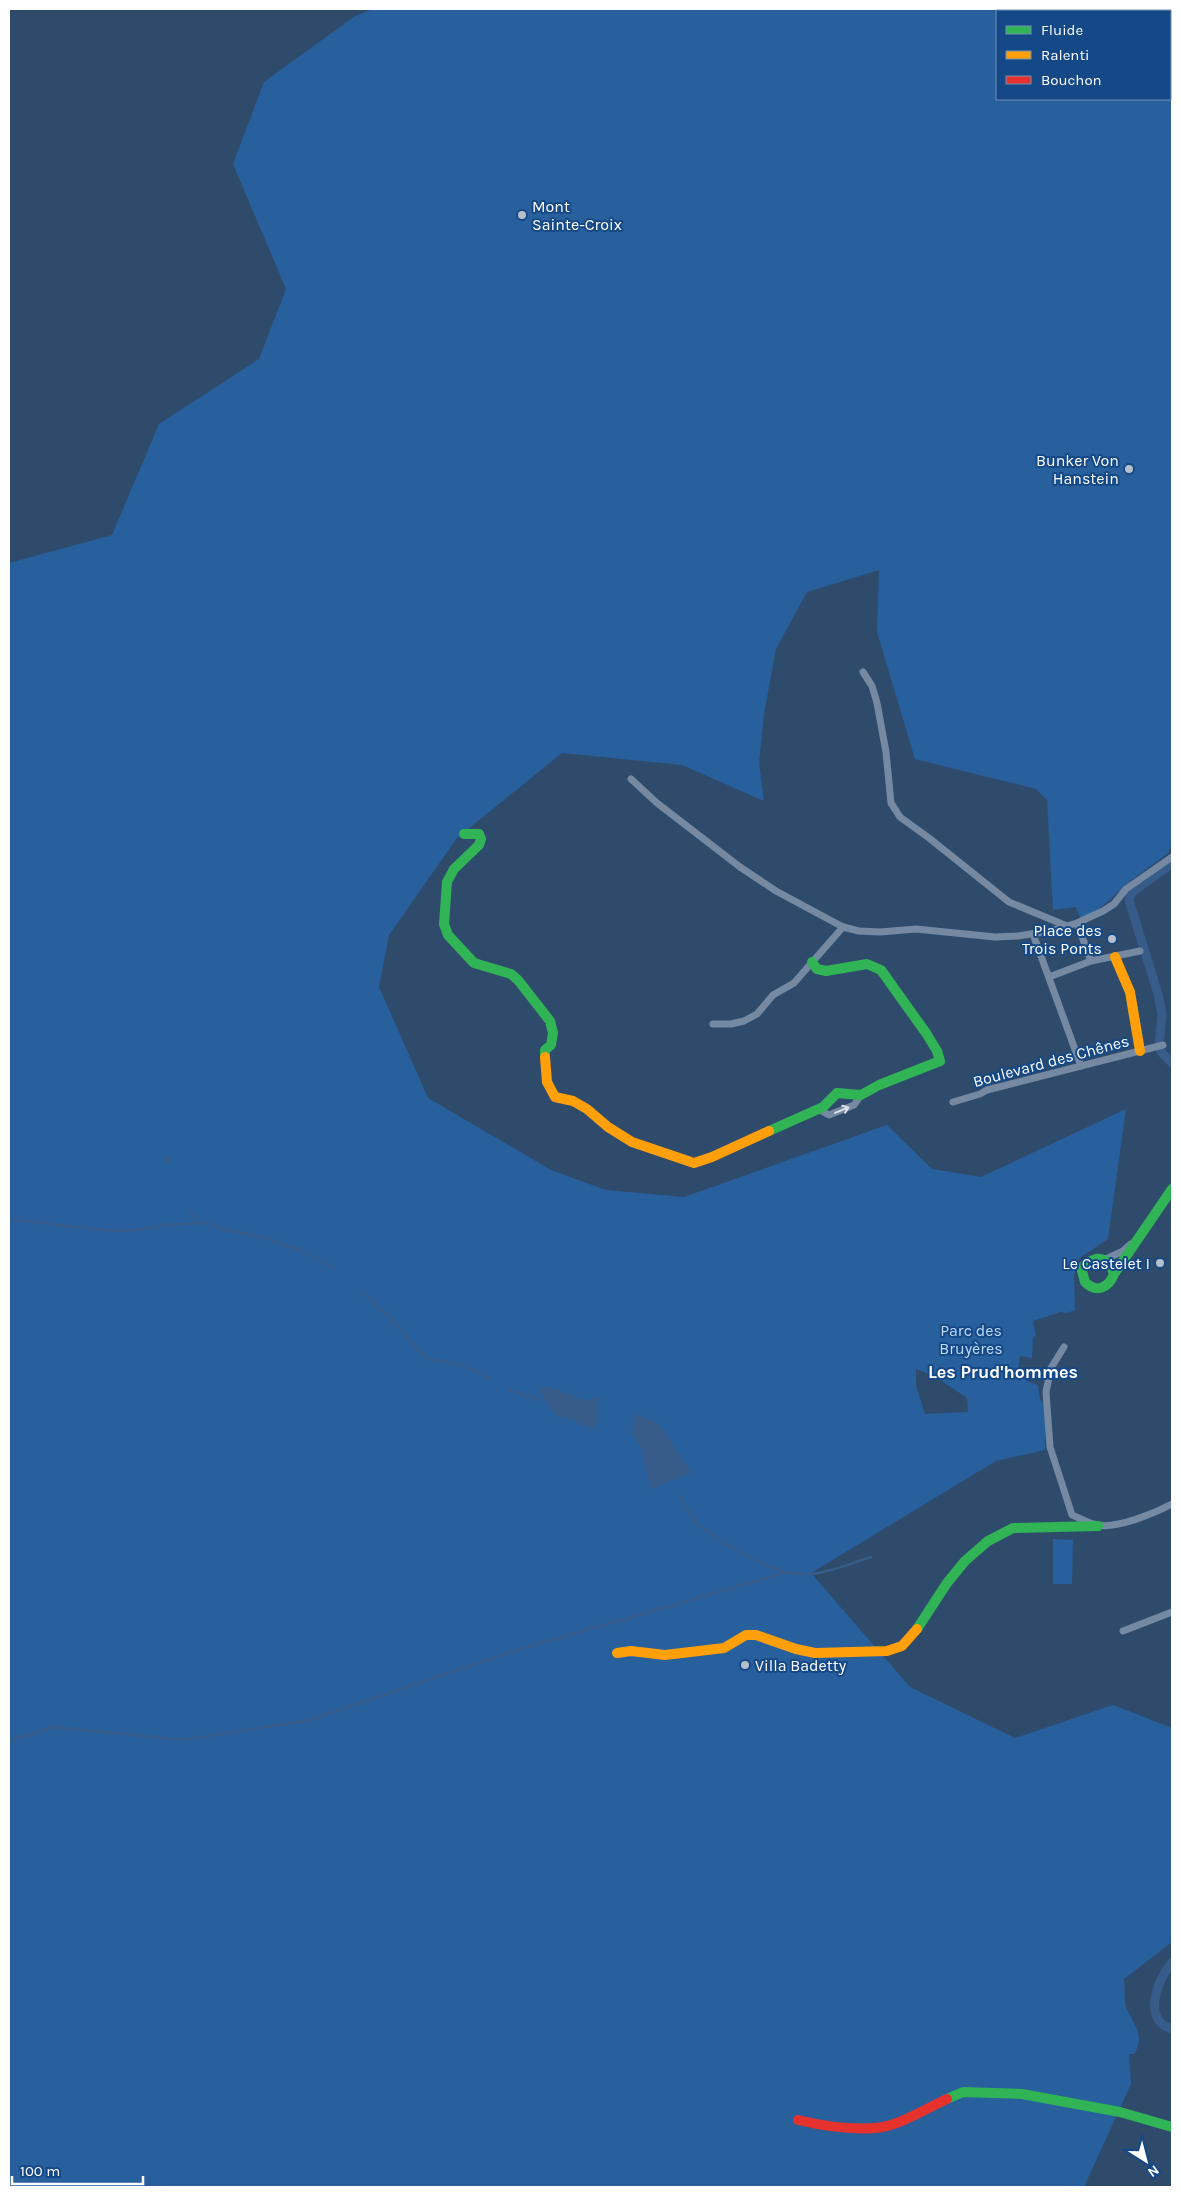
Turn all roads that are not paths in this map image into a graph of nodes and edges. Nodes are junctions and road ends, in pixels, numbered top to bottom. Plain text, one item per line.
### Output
1 (863, 672) dead end
2 (632, 779) dead end
3 (464, 834) dead end
4 (1172, 857) edge
5 (1077, 923) junction
6 (1068, 926) junction
7 (843, 928) junction
8 (1033, 934) junction
9 (1140, 951) dead end
10 (1115, 957) junction
11 (1091, 961) junction
12 (812, 962) junction
13 (1050, 977) junction
14 (713, 1024) dead end
15 (1160, 1046) dead end
16 (1140, 1051) junction
17 (1081, 1066) junction
18 (861, 1095) junction
19 (953, 1102) dead end
20 (820, 1110) junction
21 (1172, 1189) edge
22 (1139, 1237) junction
23 (1106, 1260) junction
24 (1114, 1274) junction
25 (1064, 1347) dead end
26 (1172, 1504) edge
27 (1098, 1526) junction
28 (1172, 1612) edge
29 (1123, 1631) dead end
30 (617, 1653) dead end
31 (798, 2120) dead end
32 (1172, 2126) edge

1 - 6 street
2 - 7 street
3 - 20 street
4 - 5 street
5 - 6 street
5 - 11 street
6 - 8 street
7 - 8 street
7 - 12 street
8 - 13 street
9 - 10 street
10 - 11 street
10 - 16 street
11 - 13 street
12 - 14 street
12 - 18 street
13 - 17 street
15 - 16 street, Boulevard des Chênes
16 - 17 street, Boulevard des Chênes
17 - 19 street, Boulevard des Chênes
18 - 20 street
20 -> 18 street
21 - 22 street
22 - 23 street
22 - 24 street
23 - 24 street
23 - 24 street
25 - 27 street
26 - 27 street
27 - 30 street
28 - 29 street
31 - 32 street

